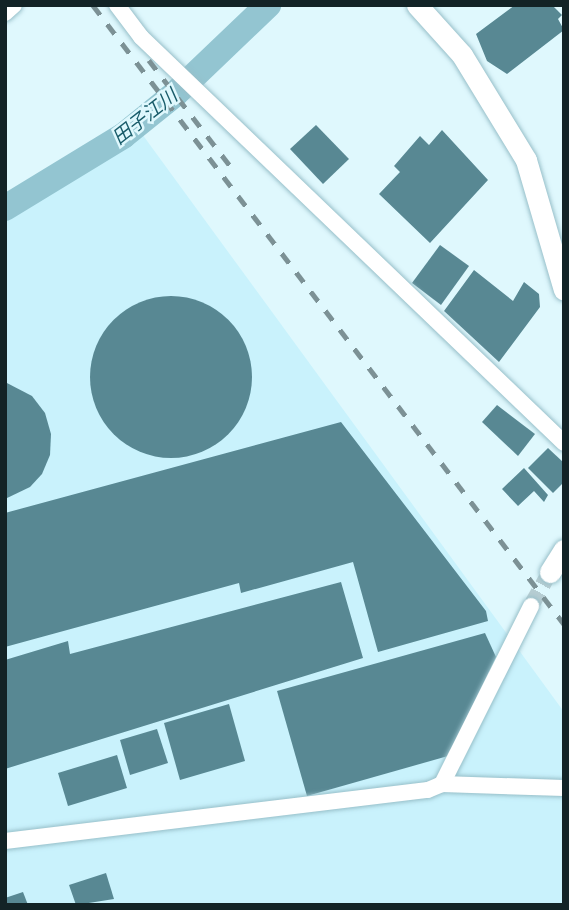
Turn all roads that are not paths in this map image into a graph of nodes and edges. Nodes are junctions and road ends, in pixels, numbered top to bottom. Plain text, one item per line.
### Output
1 (14, 5) edge
2 (117, 5) edge
3 (417, 5) edge
4 (5, 13) edge
5 (564, 290) edge
6 (564, 443) edge
7 (564, 550) edge
8 (550, 572) tunnel mouth
9 (531, 606) tunnel mouth
10 (442, 784) junction
11 (564, 788) edge
12 (5, 841) edge

1 - 4 street
2 - 6 street
3 - 5 street
7 - 8 street
9 - 10 street
10 - 11 street
10 - 12 street

